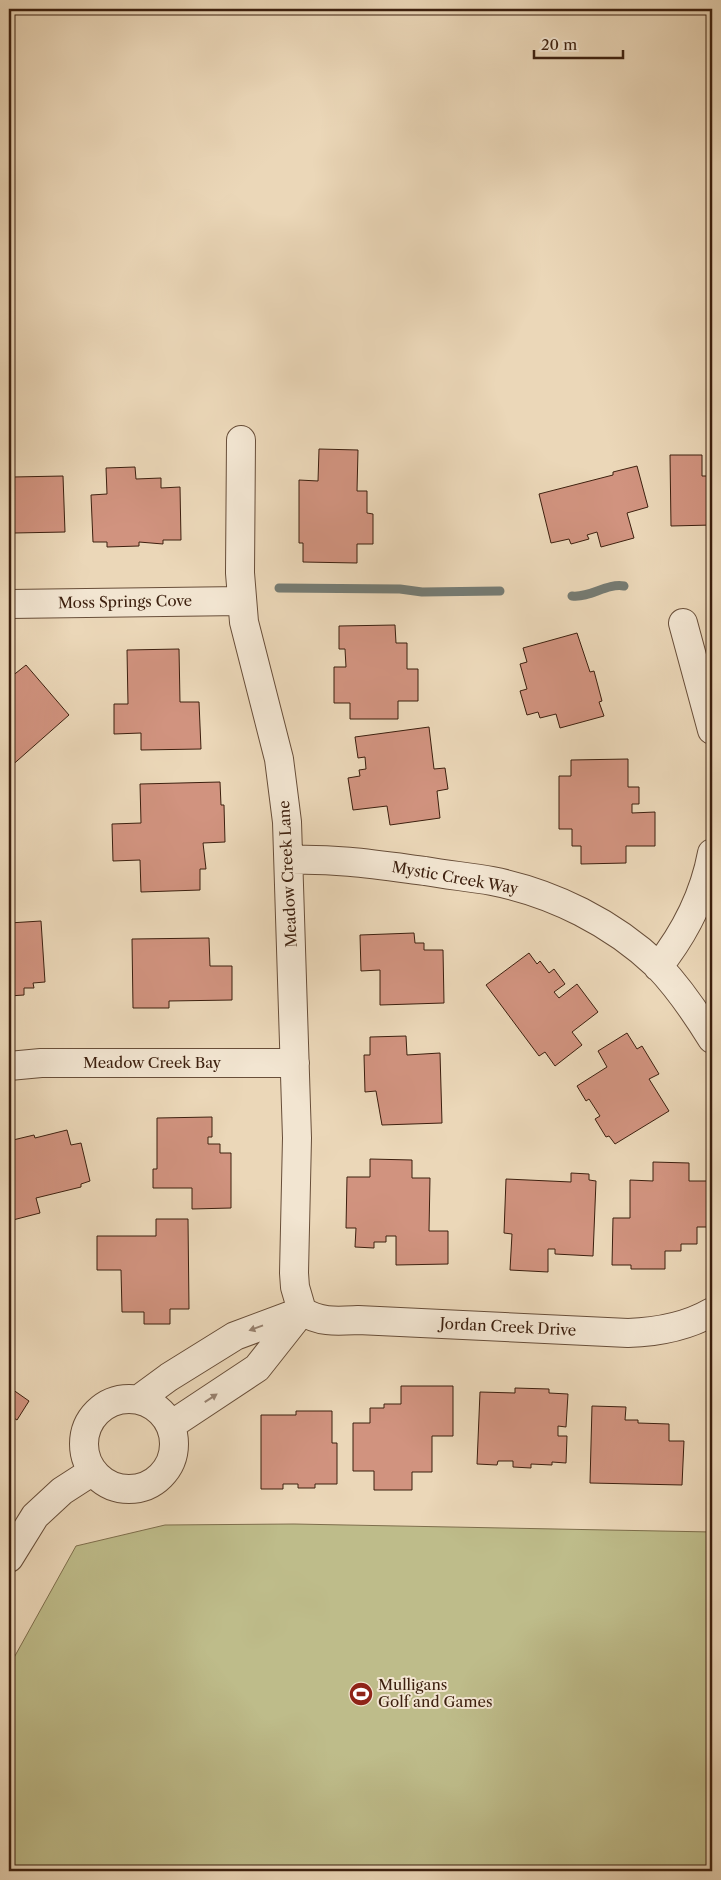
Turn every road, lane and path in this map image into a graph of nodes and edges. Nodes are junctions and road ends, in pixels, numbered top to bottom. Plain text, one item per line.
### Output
1 (241, 440) dead end
2 (242, 600) junction
3 (9, 604) edge
4 (683, 623) dead end
5 (712, 730) edge
6 (712, 853) edge
7 (290, 860) junction
8 (658, 967) junction
9 (712, 1039) edge
10 (295, 1063) junction
11 (9, 1066) edge
12 (302, 1312) junction
13 (712, 1312) edge
14 (139, 1399) junction
15 (171, 1425) junction
16 (93, 1471) junction
17 (9, 1558) edge

1 - 2 street, Meadow Creek Lane
2 - 3 street, Moss Springs Cove
2 - 7 street, Meadow Creek Lane
4 - 5 street
6 - 8 street
7 - 8 street, Mystic Creek Way
7 - 10 street, Meadow Creek Lane
8 - 9 street, Mystic Creek Way
10 - 11 street, Meadow Creek Bay
10 - 12 street, Meadow Creek Lane
12 - 13 street, Jordan Creek Drive
12 -> 14 street
15 -> 12 street
14 - 15 street
14 - 16 street
15 - 16 street
16 - 17 street

